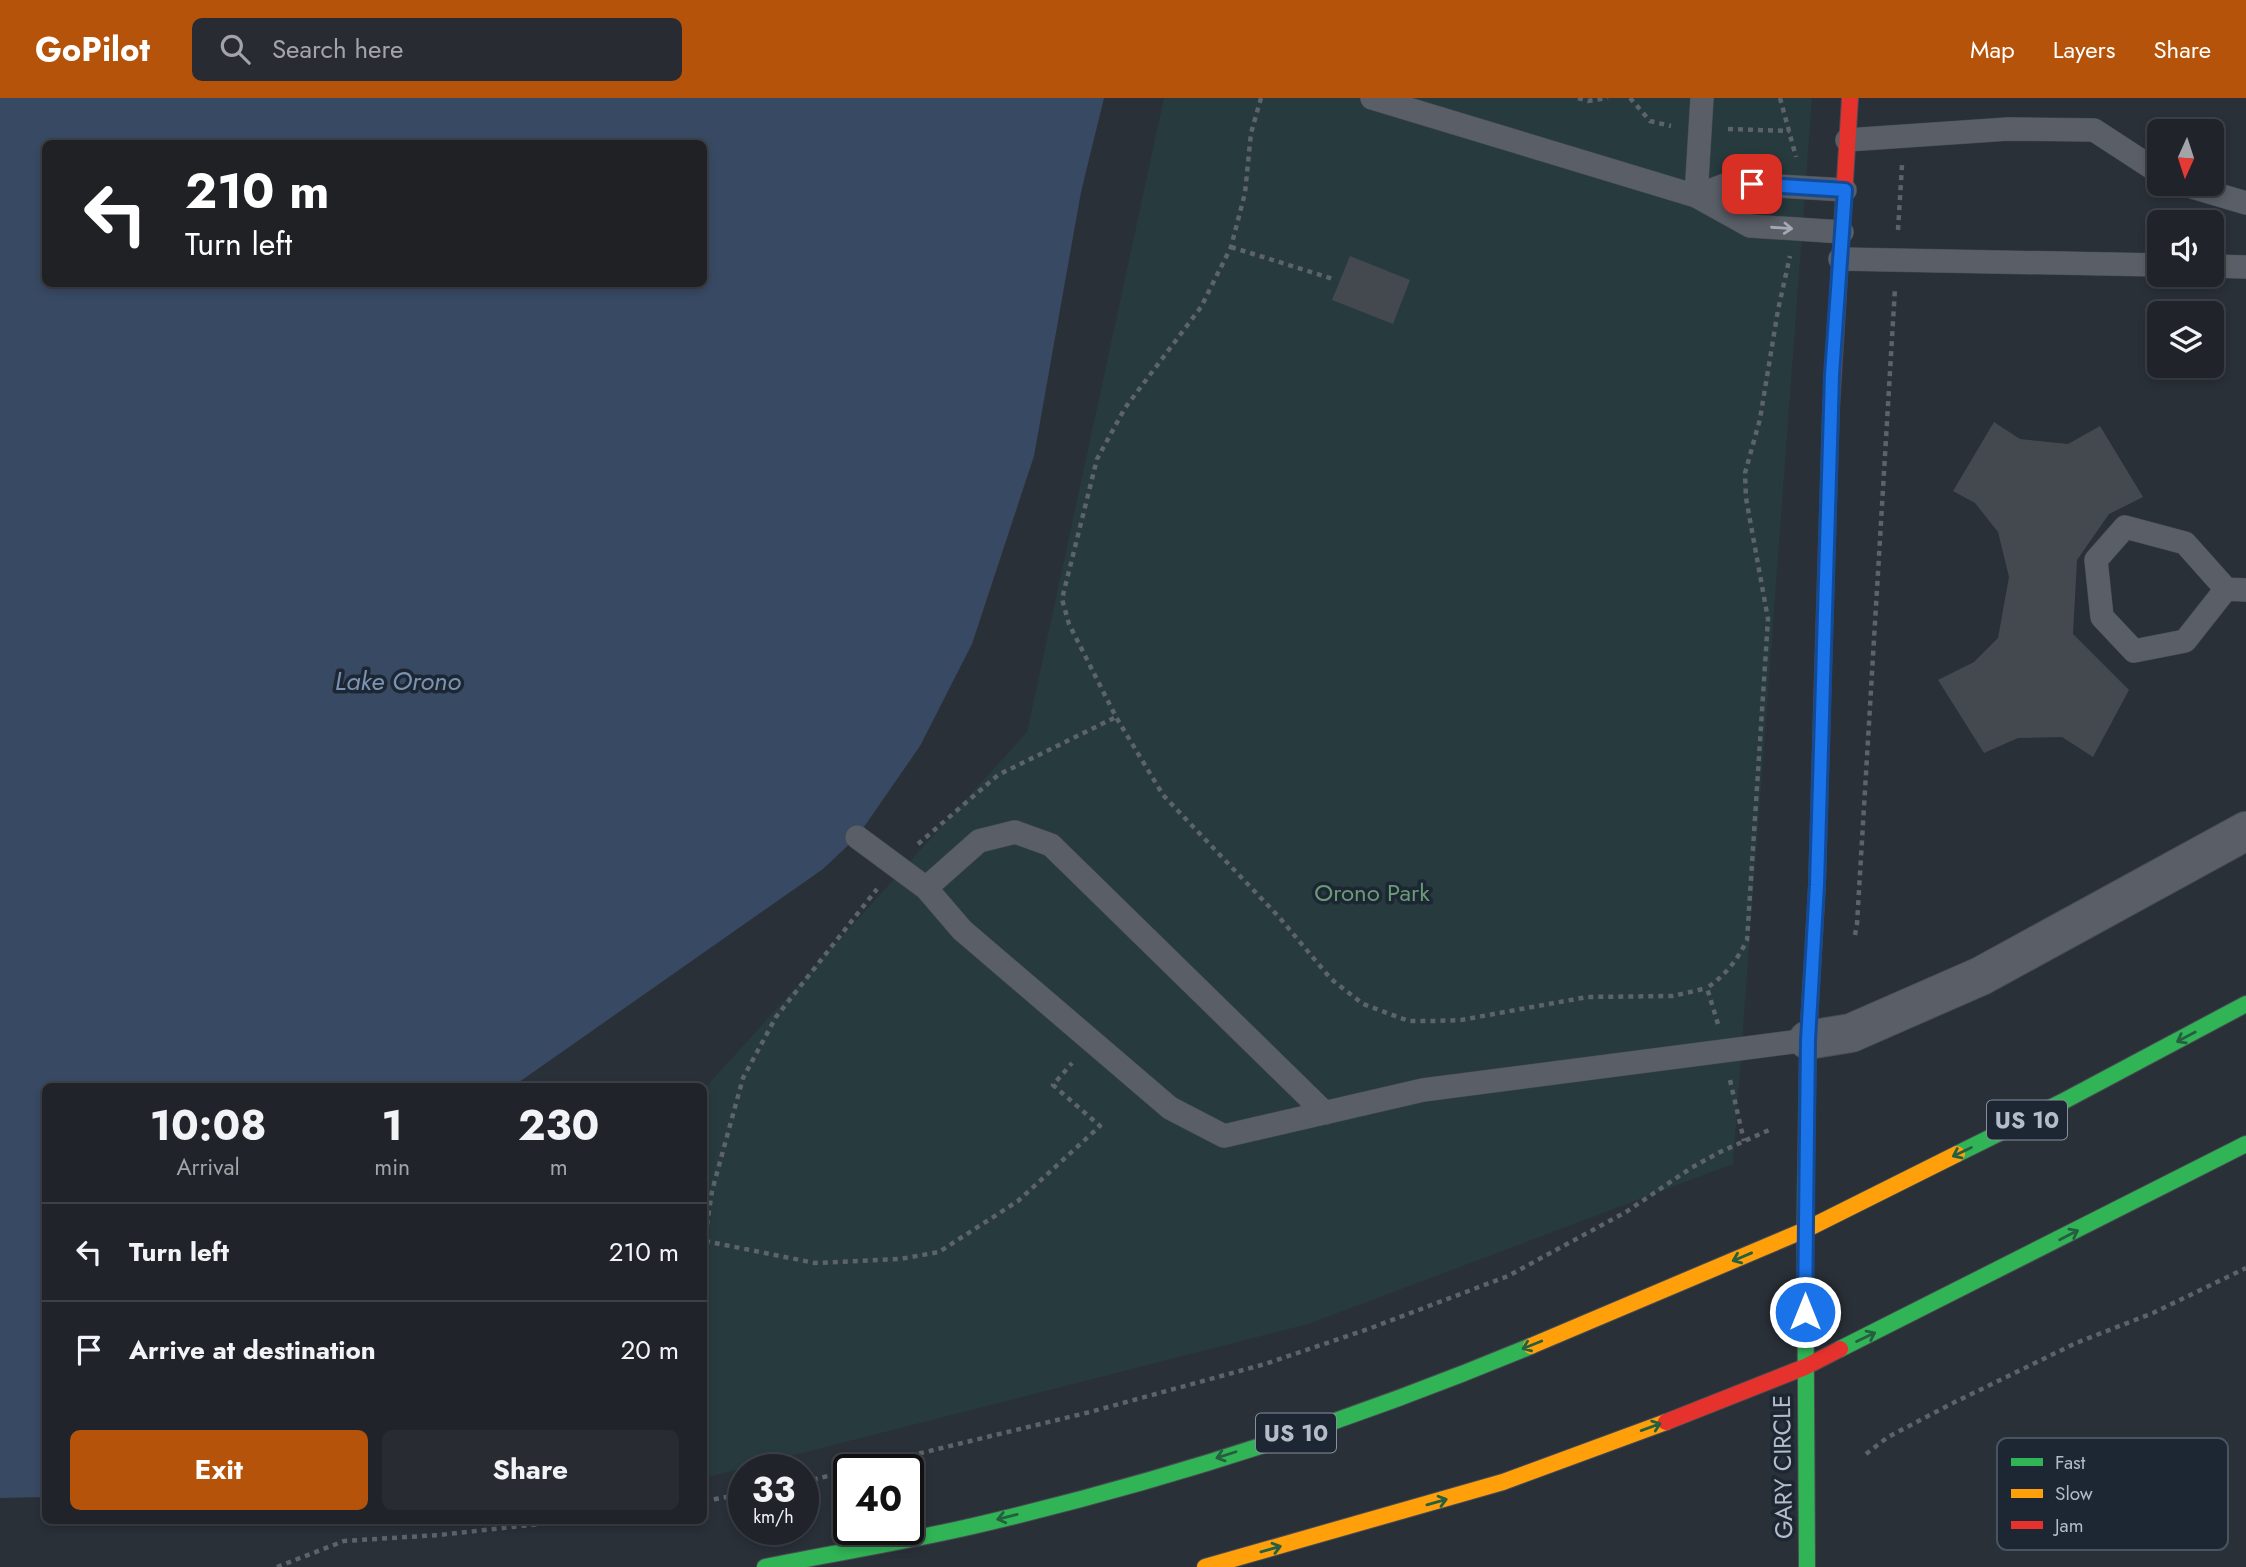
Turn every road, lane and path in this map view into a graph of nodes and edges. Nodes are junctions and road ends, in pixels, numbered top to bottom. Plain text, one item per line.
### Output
1 (1261, 98) edge
2 (1372, 98) edge
3 (1578, 98) edge
4 (1608, 98) edge
5 (1630, 98) edge
6 (1702, 98) edge
7 (1780, 98) edge
8 (1850, 98) edge
9 (1672, 126) dead end
10 (1723, 129) dead end
11 (1790, 131) junction
12 (1847, 140) junction
13 (1902, 163) dead end
14 (2147, 165) edge
15 (1798, 166) dead end
16 (1845, 190) junction
17 (1696, 196) junction
18 (2222, 196) edge
19 (2246, 203) edge
20 (1842, 232) junction
21 (1898, 242) dead end
22 (1231, 247) junction
23 (1791, 253) dead end
24 (1840, 259) junction
25 (2147, 265) edge
26 (2224, 266) edge
27 (2246, 267) edge
28 (1333, 279) dead end
29 (1895, 284) dead end
30 (2236, 590) edge
31 (1116, 717) junction
32 (2246, 831) edge
33 (857, 837) dead end
34 (912, 851) dead end
35 (878, 887) dead end
36 (926, 888) junction
37 (1852, 945) dead end
38 (1707, 988) junction
39 (2246, 1004) edge
40 (1716, 1012) dead end
41 (1808, 1040) junction
42 (1730, 1078) dead end
43 (1053, 1085) dead end
44 (1325, 1112) junction
45 (1808, 1114) junction
46 (1744, 1141) junction
47 (2246, 1144) edge
48 (707, 1224) edge
49 (1805, 1230) junction
50 (707, 1244) edge
51 (2246, 1268) edge
52 (1805, 1367) junction
53 (916, 1454) edge
54 (1866, 1454) dead end
55 (728, 1497) edge
56 (707, 1500) edge
57 (540, 1524) edge
58 (277, 1567) edge
59 (765, 1567) edge
60 (1205, 1567) edge
61 (1807, 1567) edge

1 - 22 path
2 - 17 lane
3 - 4 path
5 - 9 path
6 - 17 lane
7 - 11 path
8 - 12 main road, GARY CIRCLE
10 - 11 path
11 - 15 path
12 - 14 lane
12 - 16 main road, GARY CIRCLE
13 - 21 path
16 - 17 lane
16 - 20 main road, GARY CIRCLE
17 -> 20 lane
18 - 19 lane
20 - 24 main road, GARY CIRCLE
22 - 28 path
22 - 31 path
23 - 38 path
24 - 25 lane
24 - 41 main road, GARY CIRCLE
26 - 27 lane
29 - 37 path
30 - 30 lane
31 - 34 path
31 - 38 path
32 - 41 street
33 - 36 lane
35 - 48 path
36 - 44 lane
36 - 44 lane
38 - 40 path
39 -> 49 main road, US 10
41 - 44 lane
41 - 45 main road, GARY CIRCLE
42 - 46 path
43 - 50 path
45 - 46 path
45 - 49 main road, GARY CIRCLE
46 - 53 path
52 -> 47 main road
49 - 52 main road, GARY CIRCLE
49 -> 59 main road, US 10
51 - 54 path
60 -> 52 main road
52 - 61 main road, GARY CIRCLE
55 - 56 path
57 - 58 path

